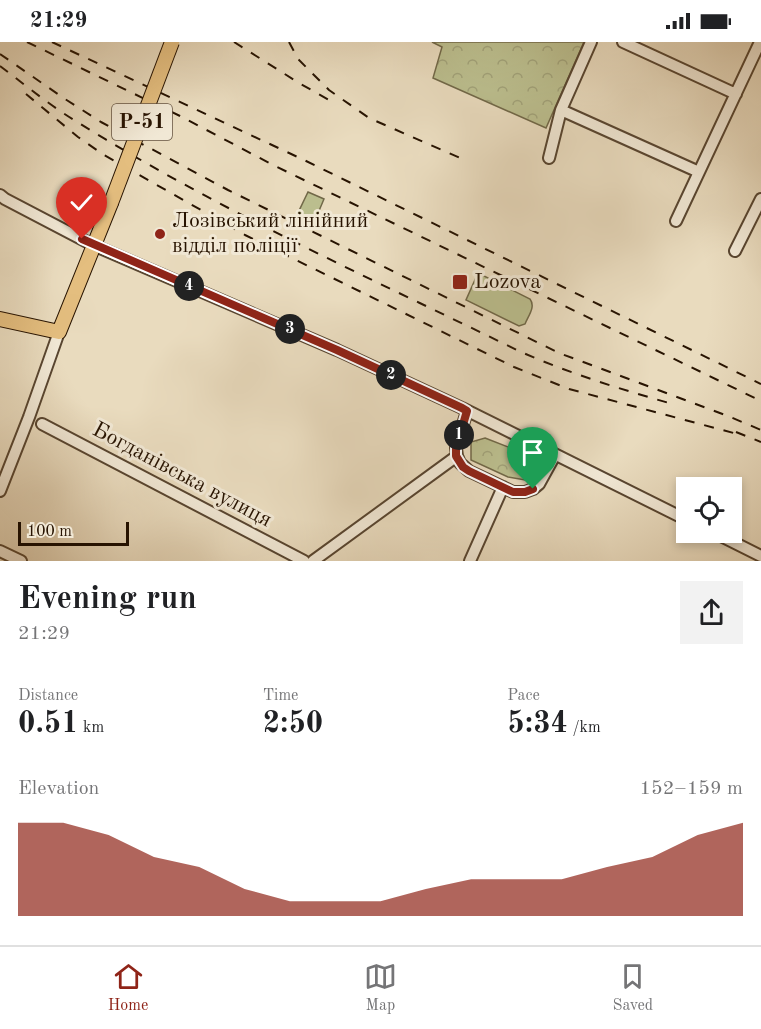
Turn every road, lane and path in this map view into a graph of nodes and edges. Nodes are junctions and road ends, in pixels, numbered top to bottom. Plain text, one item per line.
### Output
1 (172, 42) edge
2 (591, 42) edge
3 (623, 42) edge
4 (760, 42) edge
5 (757, 58) edge
6 (736, 94) junction
7 (561, 110) junction
8 (549, 158) dead end
9 (699, 172) junction
10 (0, 195) edge
11 (761, 199) edge
12 (676, 221) dead end
13 (93, 245) junction
14 (735, 251) dead end
15 (0, 319) edge
16 (59, 332) junction
17 (467, 411) junction
18 (42, 424) dead end
19 (555, 455) junction
20 (456, 456) junction
21 (503, 487) junction
22 (0, 491) edge
23 (676, 515) edge
24 (735, 543) edge
25 (0, 551) edge
26 (761, 556) edge
27 (21, 561) edge
28 (304, 561) edge
29 (313, 561) edge
30 (470, 561) edge

1 - 13 main road, Р-51, bridge
2 - 7 street
3 - 6 street
4 - 5 street
5 - 6 street
6 - 9 street
7 - 8 street
7 - 9 street
9 - 12 street
10 - 13 street
11 - 14 street
13 - 16 main road, Р-51
13 - 17 street
15 - 16 main road
16 - 22 street
17 - 19 street
17 - 20 street
18 - 28 street, Богданівська вулиця
19 - 21 street
19 - 23 street
20 - 21 street
20 - 29 street
21 - 30 street
24 - 26 street
25 - 27 street

